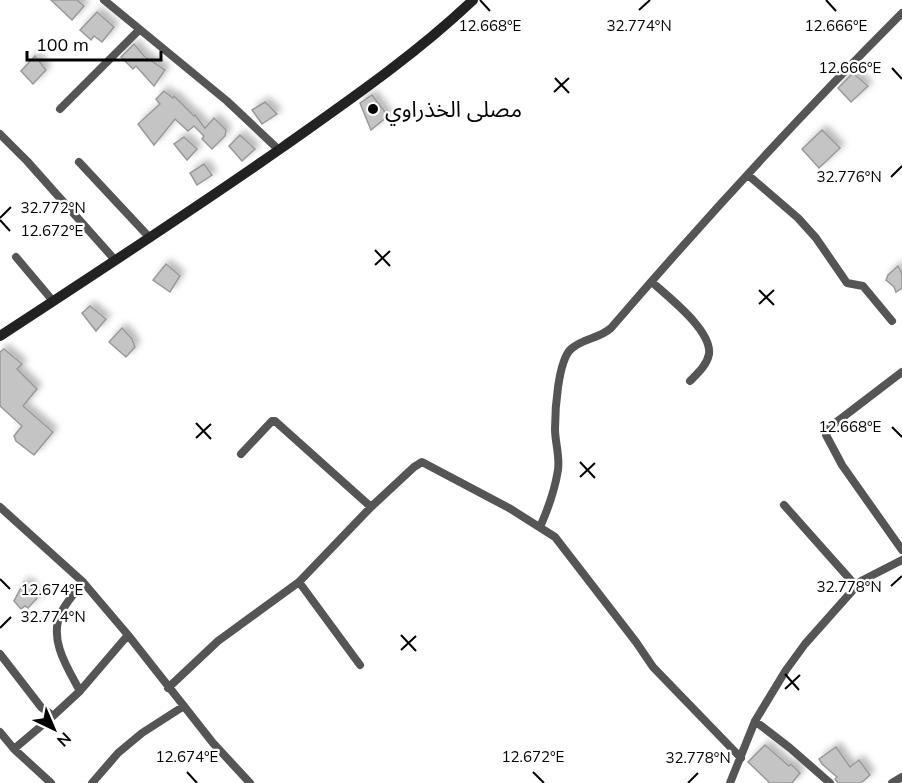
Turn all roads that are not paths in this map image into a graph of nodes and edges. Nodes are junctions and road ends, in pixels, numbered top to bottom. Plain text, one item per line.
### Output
1 (104, 0) edge
2 (473, 0) edge
3 (902, 13) edge
4 (140, 30) junction
5 (60, 109) dead end
6 (0, 134) edge
7 (279, 150) junction
8 (79, 162) dead end
9 (748, 175) junction
10 (150, 238) junction
11 (15, 257) dead end
12 (115, 260) junction
13 (652, 282) junction
14 (53, 301) junction
15 (892, 321) dead end
16 (0, 336) edge
17 (902, 372) edge
18 (690, 381) dead end
19 (241, 454) dead end
20 (784, 505) dead end
21 (0, 507) edge
22 (371, 507) junction
23 (540, 527) junction
24 (902, 550) edge
25 (902, 560) edge
26 (83, 582) junction
27 (299, 582) junction
28 (856, 586) junction
29 (128, 635) junction
30 (0, 654) edge
31 (360, 665) dead end
32 (168, 688) junction
33 (80, 692) junction
34 (184, 706) junction
35 (53, 716) junction
36 (754, 721) junction
37 (0, 732) edge
38 (14, 749) junction
39 (741, 758) junction
40 (902, 777) edge
41 (248, 782) edge
42 (51, 783) edge
43 (92, 783) edge
44 (730, 783) edge
45 (830, 783) edge
46 (892, 783) edge

1 - 4 street
2 - 7 street
3 - 9 street
4 - 5 street
4 - 7 street
6 - 12 street
7 - 10 street
8 - 10 street
9 - 13 street
9 - 15 street
10 - 12 street
11 - 14 street
12 - 14 street
13 - 18 street
13 - 23 street
14 - 16 street
17 - 24 street
19 - 22 street
20 - 28 street
21 - 26 street
22 - 23 street
22 - 27 street
23 - 39 street
25 - 28 street
26 - 29 street
26 - 33 street
27 - 31 street
27 - 32 street
28 - 36 street
29 - 32 street
29 - 33 street
30 - 35 street
32 - 34 street
33 - 35 street
34 - 41 street
34 - 43 street
35 - 38 street
36 - 39 street
36 - 45 street
37 - 38 street
38 - 42 street
39 - 44 street
40 - 46 street

